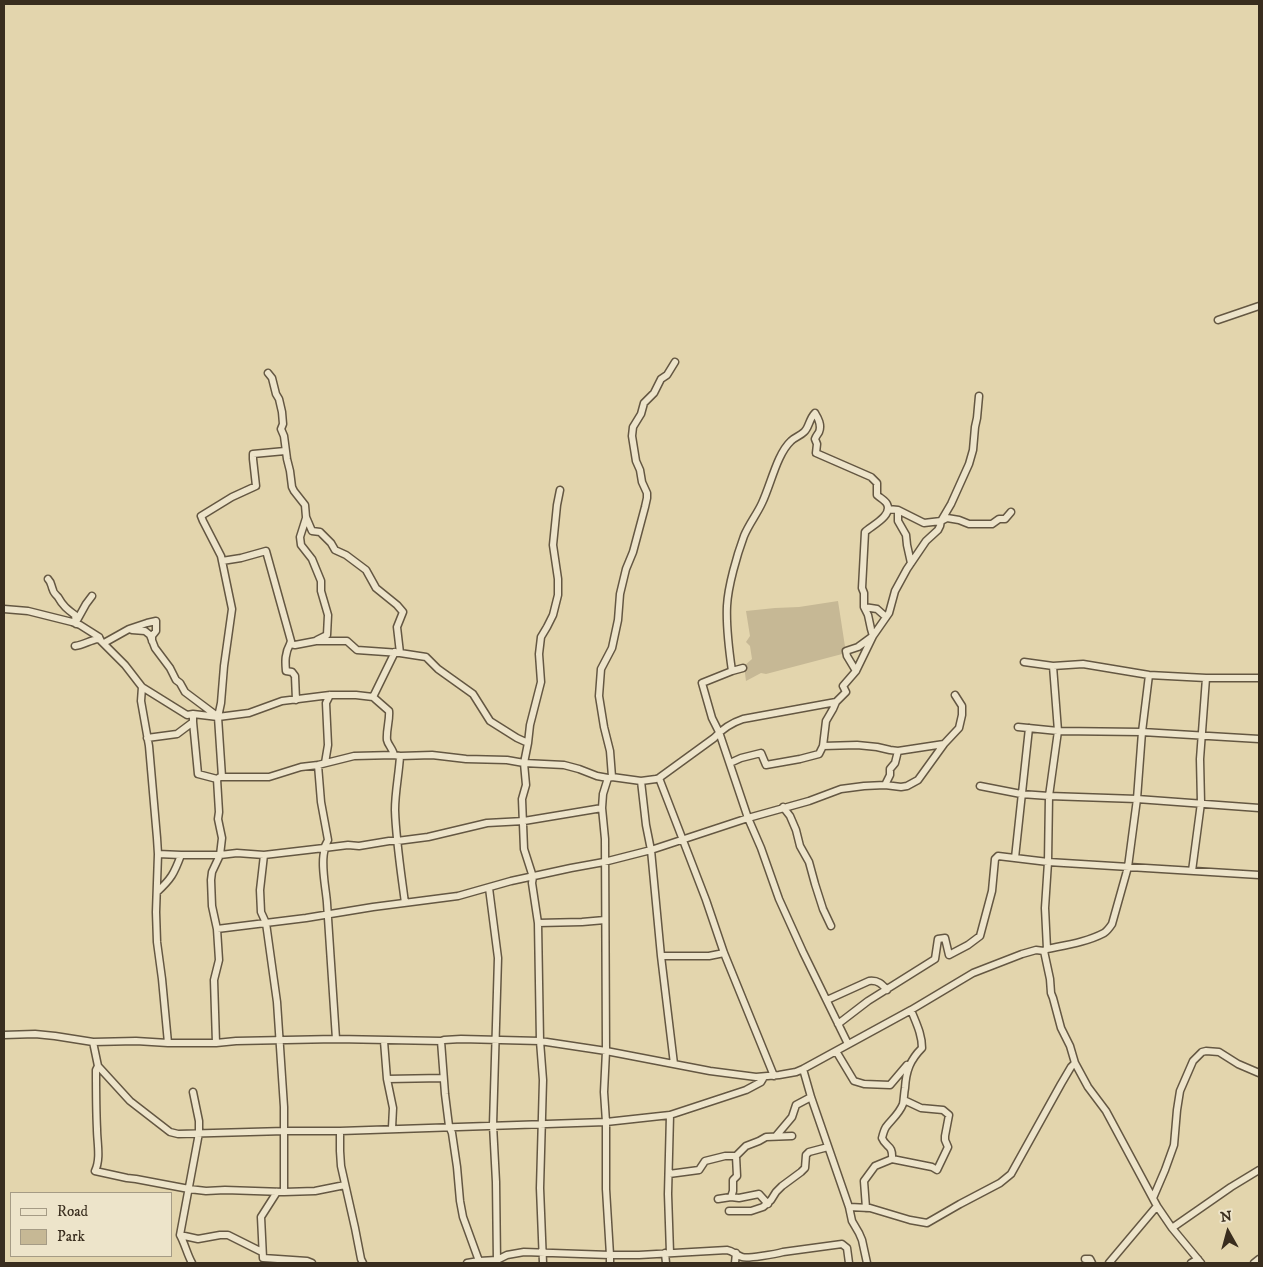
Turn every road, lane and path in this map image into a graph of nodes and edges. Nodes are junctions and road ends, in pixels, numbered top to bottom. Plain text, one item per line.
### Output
1 (1259, 306) edge
2 (1218, 320) dead end
3 (675, 362) dead end
4 (268, 373) dead end
5 (979, 396) dead end
6 (286, 451) junction
7 (560, 490) dead end
8 (888, 509) junction
9 (898, 510) junction
10 (1011, 512) dead end
11 (306, 517) junction
12 (941, 521) junction
13 (222, 561) junction
14 (911, 563) junction
15 (48, 579) dead end
16 (92, 596) dead end
17 (864, 607) junction
18 (4, 609) edge
19 (886, 617) junction
20 (76, 624) junction
21 (130, 629) junction
22 (873, 636) junction
23 (99, 638) junction
24 (152, 641) junction
25 (316, 641) junction
26 (104, 643) junction
27 (290, 644) junction
28 (75, 646) dead end
29 (398, 652) junction
30 (1024, 662) dead end
31 (1053, 666) junction
32 (743, 668) dead end
33 (732, 671) junction
34 (856, 671) junction
35 (1149, 674) junction
36 (1206, 678) junction
37 (1259, 678) edge
38 (142, 687) junction
39 (330, 695) junction
40 (955, 695) dead end
41 (373, 697) junction
42 (296, 700) junction
43 (836, 702) junction
44 (193, 714) junction
45 (218, 717) junction
46 (193, 722) junction
47 (1018, 727) dead end
48 (1029, 728) junction
49 (1058, 731) junction
50 (719, 732) junction
51 (1142, 732) junction
52 (1202, 735) junction
53 (147, 738) junction
54 (1259, 739) edge
55 (528, 743) junction
56 (944, 744) junction
57 (823, 746) junction
58 (898, 751) junction
59 (397, 755) junction
60 (326, 763) junction
61 (524, 763) junction
62 (730, 764) junction
63 (318, 765) junction
64 (610, 777) junction
65 (220, 778) junction
66 (659, 778) junction
67 (641, 781) junction
68 (885, 785) junction
69 (980, 786) dead end
70 (1022, 794) junction
71 (1049, 796) junction
72 (1137, 800) junction
73 (1201, 803) junction
74 (602, 808) junction
75 (783, 808) junction
76 (1259, 808) edge
77 (748, 818) junction
78 (524, 820) junction
79 (683, 839) junction
80 (397, 841) junction
81 (324, 848) junction
82 (651, 850) junction
83 (158, 854) junction
84 (181, 855) junction
85 (220, 855) junction
86 (264, 855) junction
87 (1015, 858) junction
88 (604, 862) junction
89 (1048, 862) junction
90 (1128, 867) junction
91 (1192, 871) junction
92 (1259, 874) edge
93 (533, 877) junction
94 (489, 888) junction
95 (157, 892) junction
96 (406, 903) junction
97 (328, 915) junction
98 (605, 920) junction
99 (266, 923) junction
100 (538, 923) junction
101 (831, 926) dead end
102 (217, 929) junction
103 (1046, 950) junction
104 (724, 953) junction
105 (661, 956) junction
106 (887, 990) junction
107 (827, 1000) junction
108 (911, 1010) junction
109 (838, 1024) junction
110 (4, 1035) edge
111 (336, 1039) junction
112 (279, 1041) junction
113 (384, 1041) junction
114 (440, 1041) junction
115 (495, 1041) junction
116 (93, 1042) junction
117 (540, 1042) junction
118 (168, 1043) junction
119 (216, 1043) junction
120 (848, 1044) junction
121 (606, 1051) junction
122 (836, 1051) junction
123 (910, 1062) junction
124 (1075, 1063) junction
125 (674, 1064) junction
126 (98, 1066) junction
127 (803, 1069) junction
128 (1259, 1073) edge
129 (774, 1076) junction
130 (764, 1077) junction
131 (443, 1078) junction
132 (387, 1079) junction
133 (194, 1092) dead end
134 (811, 1098) junction
135 (904, 1100) junction
136 (670, 1115) junction
137 (606, 1122) junction
138 (542, 1124) junction
139 (494, 1125) junction
140 (449, 1126) junction
141 (392, 1128) junction
142 (285, 1130) junction
143 (340, 1130) junction
144 (199, 1133) junction
145 (776, 1136) junction
146 (792, 1136) dead end
147 (828, 1147) junction
148 (736, 1156) junction
149 (892, 1159) junction
150 (1259, 1170) edge
151 (668, 1174) junction
152 (345, 1185) junction
153 (189, 1189) junction
154 (281, 1192) junction
155 (731, 1197) junction
156 (1153, 1198) junction
157 (718, 1199) dead end
158 (768, 1204) junction
159 (1158, 1206) junction
160 (849, 1207) junction
161 (866, 1208) junction
162 (729, 1211) dead end
163 (1172, 1228) junction
164 (180, 1235) junction
165 (262, 1252) junction
166 (543, 1253) junction
167 (668, 1253) junction
168 (736, 1253) junction
169 (610, 1255) junction
170 (1085, 1259) dead end
171 (1259, 1259) edge
172 (479, 1261) junction
173 (1199, 1261) edge
174 (497, 1262) edge
175 (192, 1263) edge
176 (312, 1263) edge
177 (363, 1263) edge
178 (467, 1263) edge
179 (543, 1263) edge
180 (610, 1263) edge
181 (666, 1263) edge
182 (735, 1263) edge
183 (849, 1263) edge
184 (867, 1263) edge
185 (1092, 1263) edge
186 (1109, 1263) edge
187 (1191, 1263) edge
188 (1254, 1263) edge

1 - 2 street
3 - 64 street
4 - 6 street
5 - 12 street
6 - 11 street
6 - 13 street
7 - 55 street
8 - 9 street
8 - 17 street
8 - 33 street
9 - 12 street
9 - 14 street
10 - 12 street
11 - 25 street
11 - 29 street
12 - 14 street
13 - 27 street
13 - 45 street
14 - 19 street
15 - 20 street
16 - 20 street
17 - 19 street
17 - 22 street
18 - 20 street
19 - 22 street
20 - 23 street
21 - 24 street
21 - 24 street
21 - 26 street
22 - 34 street
22 - 34 street
23 - 26 street
23 - 28 street
24 - 45 street
25 - 27 street
25 - 29 street
26 - 38 street
27 - 42 street
29 - 41 street
29 - 55 street
30 - 31 street
31 - 35 street
31 - 49 street
32 - 33 street
33 - 50 street
34 - 43 street
35 - 36 street
35 - 51 street
36 - 37 street
36 - 52 street
38 - 44 street
38 - 53 street
39 - 41 street
39 - 42 street
39 - 60 street
40 - 56 street
41 - 59 street
42 - 45 street
43 - 50 street
43 - 57 street
44 - 45 street
44 - 46 street
45 - 65 street
46 - 53 street
46 - 65 street
47 - 48 street
48 - 49 street
48 - 70 street
49 - 51 street
49 - 71 street
50 - 62 street
50 - 66 street
51 - 52 street
51 - 72 street
52 - 54 street
52 - 73 street
53 - 83 street
55 - 61 street
56 - 58 street
56 - 68 street
57 - 58 street
57 - 62 street
58 - 68 street
59 - 60 street
59 - 61 street
59 - 80 street
60 - 63 street
61 - 64 street
61 - 78 street
62 - 77 street
63 - 65 street
63 - 81 street
64 - 67 street
64 - 74 street
65 - 85 street
66 - 67 street
66 - 79 street
67 - 82 street
68 - 75 street
69 - 70 street
70 - 71 street
70 - 87 street
71 - 72 street
71 - 89 street
72 - 73 street
72 - 90 street
73 - 76 street
73 - 91 street
74 - 78 street
74 - 88 street
75 - 77 street
75 - 101 street
77 - 79 street
77 - 107 street
78 - 80 street
78 - 93 street
79 - 82 street
79 - 104 street
80 - 81 street
80 - 96 street
81 - 86 street
81 - 97 street
82 - 88 street
82 - 105 street
83 - 84 street
83 - 95 street
84 - 85 street
84 - 95 street
85 - 86 street
85 - 102 street
86 - 99 street
87 - 89 street
87 - 106 street
88 - 93 street
88 - 98 street
89 - 90 street
89 - 103 street
90 - 91 street
90 - 103 street
91 - 92 street
93 - 94 street
93 - 100 street
94 - 96 street
94 - 115 street
95 - 118 street
96 - 97 street
97 - 99 street
97 - 111 street
98 - 100 street
98 - 121 street
99 - 102 street
99 - 112 street
100 - 117 street
102 - 119 street
103 - 108 street
103 - 124 street
104 - 105 street
104 - 129 street
105 - 125 street
106 - 107 street
106 - 109 street
107 - 109 street
108 - 120 street
108 - 123 street
109 - 120 street
110 - 116 street
111 - 112 street
111 - 113 street
112 - 119 street
112 - 142 street
113 - 114 street
113 - 132 street
114 - 115 street
114 - 131 street
115 - 117 street
115 - 139 street
116 - 118 street
116 - 126 street
117 - 121 street
117 - 138 street
118 - 119 street
120 - 122 street
121 - 125 street
121 - 137 street
122 - 123 street
122 - 127 street
123 - 135 street
124 - 156 street
124 - 161 street
125 - 130 street
126 - 144 street
126 - 153 street
127 - 129 street
127 - 134 street
128 - 156 street
129 - 130 street
130 - 136 street
131 - 132 street
131 - 140 street
132 - 141 street
133 - 144 street
134 - 145 street
134 - 147 street
135 - 149 street
135 - 149 street
136 - 137 street
136 - 151 street
137 - 138 street
137 - 169 street
138 - 139 street
138 - 166 street
139 - 140 street
139 - 174 street
140 - 141 street
140 - 172 street
141 - 143 street
142 - 143 street
142 - 144 street
142 - 154 street
143 - 152 street
144 - 153 street
145 - 146 street
145 - 148 street
147 - 158 street
147 - 160 street
148 - 151 street
148 - 155 street
149 - 161 street
150 - 163 street
151 - 167 street
152 - 154 street
152 - 177 street
153 - 154 street
153 - 164 street
154 - 165 street
155 - 157 street
155 - 158 street
156 - 159 street
158 - 162 street
159 - 163 street
159 - 186 street
160 - 161 street
160 - 184 street
163 - 173 street
164 - 165 street
164 - 175 street
165 - 176 street
166 - 169 street
166 - 174 street
166 - 179 street
167 - 168 street
167 - 169 street
167 - 181 street
168 - 182 street
168 - 183 street
169 - 180 street
170 - 185 street
171 - 188 street
172 - 174 street
172 - 178 street
173 - 187 street

